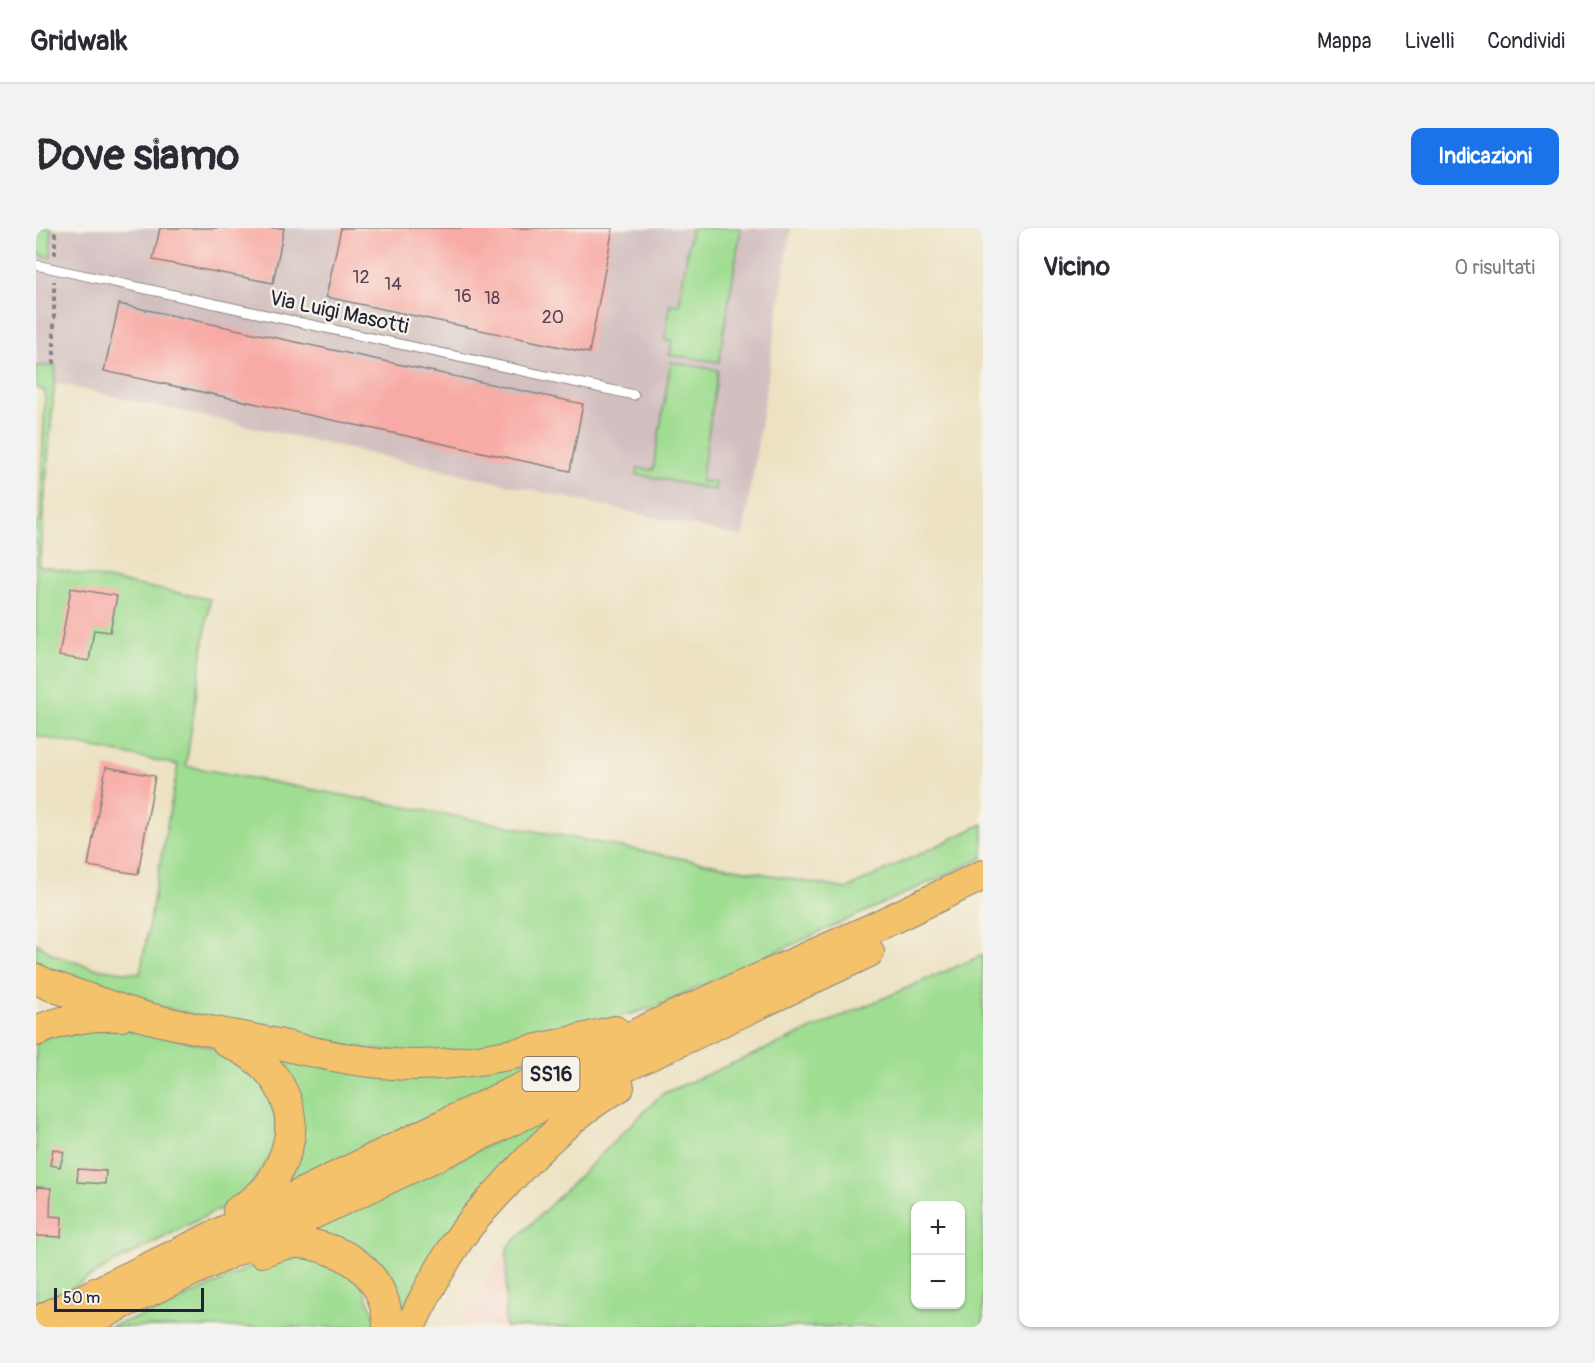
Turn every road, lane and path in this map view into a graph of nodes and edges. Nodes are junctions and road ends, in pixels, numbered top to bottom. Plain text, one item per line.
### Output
1 (55, 228) edge
2 (36, 265) edge
3 (54, 269) junction
4 (54, 364) dead end
5 (634, 395) dead end
6 (983, 875) edge
7 (983, 898) edge
8 (897, 939) junction
9 (36, 978) edge
10 (146, 1017) junction
11 (670, 1018) junction
12 (194, 1028) junction
13 (36, 1031) edge
14 (122, 1292) junction
15 (39, 1321) edge
16 (78, 1327) edge
17 (387, 1327) edge
18 (410, 1327) edge

1 - 3 path
2 - 3 lane, Via Luigi Masotti
3 - 4 path
3 - 5 lane, Via Luigi Masotti
6 - 11 highway, SS16
7 - 8 highway, SS16
8 - 14 highway, SS16
8 - 18 highway
9 - 10 highway
10 - 12 highway
10 - 13 highway
11 - 12 highway
11 - 14 highway, SS16
12 - 14 highway
14 - 15 highway, SS16
14 - 16 highway, SS16
14 - 17 highway

